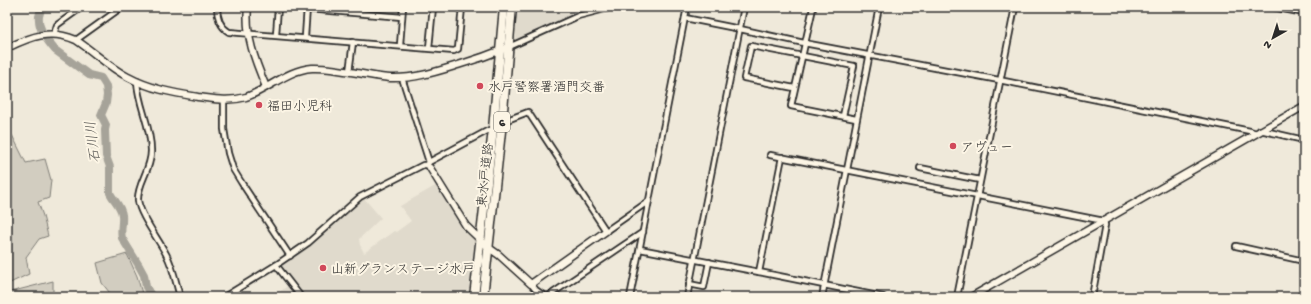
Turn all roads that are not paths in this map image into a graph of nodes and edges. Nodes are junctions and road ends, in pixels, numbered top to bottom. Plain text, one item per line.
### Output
1 (82, 7) edge
2 (122, 7) edge
3 (217, 7) edge
4 (248, 7) edge
5 (278, 7) edge
6 (403, 7) edge
7 (433, 7) edge
8 (462, 7) edge
9 (504, 7) edge
10 (512, 7) edge
11 (613, 7) edge
12 (687, 7) edge
13 (744, 7) edge
14 (879, 7) edge
15 (1014, 7) edge
16 (1273, 7) edge
17 (307, 8) edge
18 (813, 8) edge
19 (1304, 13) edge
20 (402, 17) junction
21 (685, 18) junction
22 (740, 29) junction
23 (248, 33) junction
24 (53, 34) junction
25 (276, 35) junction
26 (305, 37) junction
27 (76, 40) junction
28 (352, 42) junction
29 (804, 43) junction
30 (400, 45) junction
31 (509, 46) junction
32 (7, 48) edge
33 (429, 48) junction
34 (500, 50) junction
35 (870, 55) junction
36 (802, 56) junction
37 (349, 72) junction
38 (402, 78) junction
39 (999, 80) junction
40 (137, 82) junction
41 (266, 87) junction
42 (794, 88) junction
43 (224, 100) junction
44 (1304, 106) edge
45 (843, 116) junction
46 (856, 118) junction
47 (502, 122) junction
48 (493, 129) junction
49 (1258, 132) junction
50 (1304, 140) edge
51 (770, 155) dead end
52 (782, 157) junction
53 (428, 165) junction
54 (920, 168) dead end
55 (847, 170) junction
56 (980, 180) junction
57 (977, 196) junction
58 (649, 201) junction
59 (1104, 221) junction
60 (606, 231) junction
61 (643, 232) junction
62 (481, 240) junction
63 (1236, 246) dead end
64 (489, 248) junction
65 (640, 249) junction
66 (290, 256) junction
67 (694, 260) junction
68 (1304, 261) edge
69 (709, 262) junction
70 (276, 265) junction
71 (759, 272) junction
72 (531, 284) junction
73 (689, 284) junction
74 (824, 286) junction
75 (180, 297) edge
76 (224, 297) edge
77 (301, 297) edge
78 (474, 297) edge
79 (483, 297) edge
80 (547, 297) edge
81 (630, 297) edge
82 (687, 297) edge
83 (822, 297) edge
84 (883, 297) edge
85 (957, 297) edge
86 (971, 297) edge
87 (1092, 297) edge

1 - 24 street
2 - 27 street
3 - 23 street
4 - 23 street
5 - 25 street
6 - 20 street
7 - 33 street
8 - 33 street
9 - 34 highway, 東水戸道路 / 6
10 - 31 highway, 東水戸道路 / 6
11 - 31 street
12 - 21 street
13 - 22 street
14 - 35 street
15 - 39 street
16 - 19 street
17 - 20 street
17 - 26 street
18 - 29 street
20 - 30 street
21 - 22 street
21 - 58 street
22 - 29 street
22 - 67 street
23 - 25 street
23 - 41 street
24 - 27 street
24 - 32 street
25 - 26 street
26 - 28 street
27 - 40 street
28 - 30 street
28 - 37 street
29 - 35 street
29 - 36 street
30 - 33 street
31 - 34 street
31 - 47 highway, 東水戸道路 / 6
34 - 38 street
34 - 48 highway, 東水戸道路 / 6
35 - 39 street
35 - 46 street
36 - 42 street
36 - 42 street
36 - 45 street
37 - 38 street
37 - 41 street
38 - 53 street
39 - 49 street
39 - 56 street
40 - 43 street
40 - 75 street
41 - 43 street
42 - 45 street
43 - 66 street
44 - 49 street
45 - 46 street
46 - 55 street
47 - 60 street
47 - 64 highway, 東水戸道路 / 6
48 - 53 street
48 - 62 highway, 東水戸道路 / 6
49 - 50 street
49 - 59 street
51 - 52 street
52 - 55 street
52 - 71 street
53 - 62 street
53 - 66 street
54 - 56 street
55 - 57 street
55 - 74 street
56 - 57 street
57 - 59 street
57 - 85 street
58 - 60 street
58 - 61 street
59 - 86 street
59 - 87 street
60 - 72 street
61 - 65 street
61 - 80 street
62 - 64 street
62 - 78 highway, 東水戸道路 / 6
63 - 68 street
64 - 72 street
64 - 79 highway, 東水戸道路 / 6
65 - 67 street
65 - 81 street
66 - 70 street
67 - 69 street
67 - 73 street
69 - 71 street
69 - 73 street
70 - 76 street
70 - 77 street
71 - 74 street
72 - 80 street
73 - 82 street
74 - 83 street
74 - 84 street

